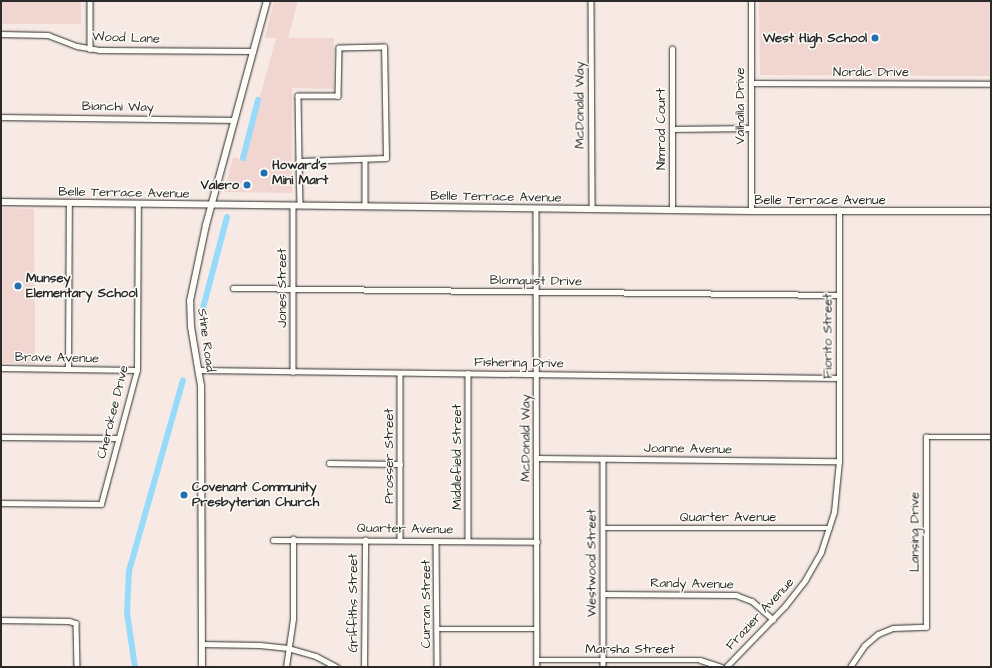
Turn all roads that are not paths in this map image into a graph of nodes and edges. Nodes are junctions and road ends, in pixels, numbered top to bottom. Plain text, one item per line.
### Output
1 (90, 1) edge
2 (266, 1) edge
3 (591, 1) edge
4 (751, 1) edge
5 (1, 34) edge
6 (90, 49) junction
7 (672, 49) dead end
8 (253, 51) junction
9 (751, 83) junction
10 (991, 84) edge
11 (1, 117) edge
12 (234, 120) junction
13 (673, 128) junction
14 (751, 128) junction
15 (299, 160) junction
16 (364, 160) junction
17 (1, 202) edge
18 (69, 204) junction
19 (138, 204) junction
20 (212, 205) junction
21 (296, 205) junction
22 (365, 206) junction
23 (592, 208) junction
24 (536, 209) junction
25 (672, 209) junction
26 (839, 210) junction
27 (751, 211) junction
28 (991, 211) edge
29 (233, 288) dead end
30 (293, 289) junction
31 (536, 292) junction
32 (839, 295) junction
33 (1, 368) edge
34 (68, 369) junction
35 (137, 370) junction
36 (200, 370) junction
37 (293, 372) junction
38 (400, 373) junction
39 (468, 373) junction
40 (537, 374) junction
41 (839, 378) junction
42 (1, 437) edge
43 (991, 437) edge
44 (118, 438) junction
45 (537, 458) junction
46 (603, 459) junction
47 (839, 461) junction
48 (329, 463) dead end
49 (400, 464) junction
50 (1, 503) edge
51 (603, 528) junction
52 (830, 528) junction
53 (293, 539) junction
54 (273, 540) dead end
55 (365, 540) junction
56 (400, 540) junction
57 (436, 540) junction
58 (468, 541) junction
59 (537, 542) junction
60 (603, 594) junction
61 (773, 619) junction
62 (1, 620) edge
63 (436, 629) junction
64 (537, 629) junction
65 (202, 644) junction
66 (288, 648) junction
67 (537, 660) junction
68 (603, 660) junction
69 (77, 667) edge
70 (202, 667) edge
71 (286, 667) edge
72 (337, 667) edge
73 (364, 667) edge
74 (437, 667) edge
75 (537, 667) edge
76 (603, 667) edge
77 (721, 667) edge
78 (726, 667) edge
79 (850, 667) edge

1 - 6 street
2 - 8 street, Stine Road
3 - 23 street, McDonald Way
4 - 9 street, Valhalla Drive
5 - 6 street, Wood Lane
6 - 8 street, Wood Lane
7 - 13 street, Nimrod Court
8 - 12 street, Stine Road
9 - 10 street, Nordic Drive
9 - 14 street, Valhalla Drive
11 - 12 street, Bianchi Way
12 - 20 street, Stine Road
13 - 14 street
13 - 25 street, Nimrod Court
14 - 27 street, Valhalla Drive
15 - 16 street
15 - 16 street, Jones Street
15 - 21 street, Jones Street
16 - 22 street
17 - 18 street, Belle Terrace Avenue
18 - 19 street, Belle Terrace Avenue
18 - 34 street
19 - 20 street, Belle Terrace Avenue
19 - 35 street, Cherokee Drive
20 - 21 street, Belle Terrace Avenue
20 - 36 street, Stine Road
21 - 22 street, Belle Terrace Avenue
21 - 30 street, Jones Street
22 - 24 street, Belle Terrace Avenue
23 - 24 street, Belle Terrace Avenue
23 - 25 street, Belle Terrace Avenue
24 - 31 street, McDonald Way
25 - 27 street, Belle Terrace Avenue
26 - 27 street, Belle Terrace Avenue
26 - 28 street, Belle Terrace Avenue
26 - 32 street, Fiorito Street
29 - 30 street, Blomquist Drive
30 - 31 street, Blomquist Drive
30 - 37 street, Jones Street
31 - 32 street, Blomquist Drive
31 - 40 street, McDonald Way
32 - 41 street, Fiorito Street
33 - 34 street, Brave Avenue
34 - 35 street, Brave Avenue
35 - 44 street, Cherokee Drive
36 - 37 street, Fishering Drive
36 - 65 street, Stine Road
37 - 38 street, Fishering Drive
38 - 39 street, Fishering Drive
38 - 49 street, Prosser Street
39 - 40 street, Fishering Drive
39 - 58 street, Middlefield Street
40 - 41 street, Fishering Drive
40 - 45 street, McDonald Way
41 - 47 street, Fiorito Street
42 - 44 street
43 - 79 street, Lansing Drive
44 - 50 street, Cherokee Drive
45 - 46 street, Joanne Avenue
45 - 59 street, McDonald Way
46 - 47 street, Joanne Avenue
46 - 51 street, Westwood Street
47 - 52 street, Frazier Avenue
48 - 49 street
49 - 56 street, Prosser Street
51 - 52 street, Quarter Avenue
51 - 60 street, Westwood Street
52 - 61 street, Frazier Avenue
53 - 54 street, Quarter Avenue
53 - 55 street, Quarter Avenue
53 - 66 street
55 - 56 street, Quarter Avenue
55 - 73 street, Griffiths Street
56 - 57 street, Quarter Avenue
57 - 58 street, Quarter Avenue
57 - 63 street, Curran Street
58 - 59 street, Quarter Avenue
59 - 64 street, McDonald Way
60 - 61 street, Randy Avenue
60 - 68 street, Westwood Street
61 - 78 street, Frazier Avenue
62 - 69 street
63 - 64 street
63 - 74 street, Curran Street
64 - 67 street, McDonald Way
65 - 66 street
65 - 70 street, Stine Road
66 - 71 street
66 - 72 street
67 - 68 street, Marsha Street
67 - 75 street, McDonald Way
68 - 76 street, Westwood Street
68 - 77 street, Marsha Street

